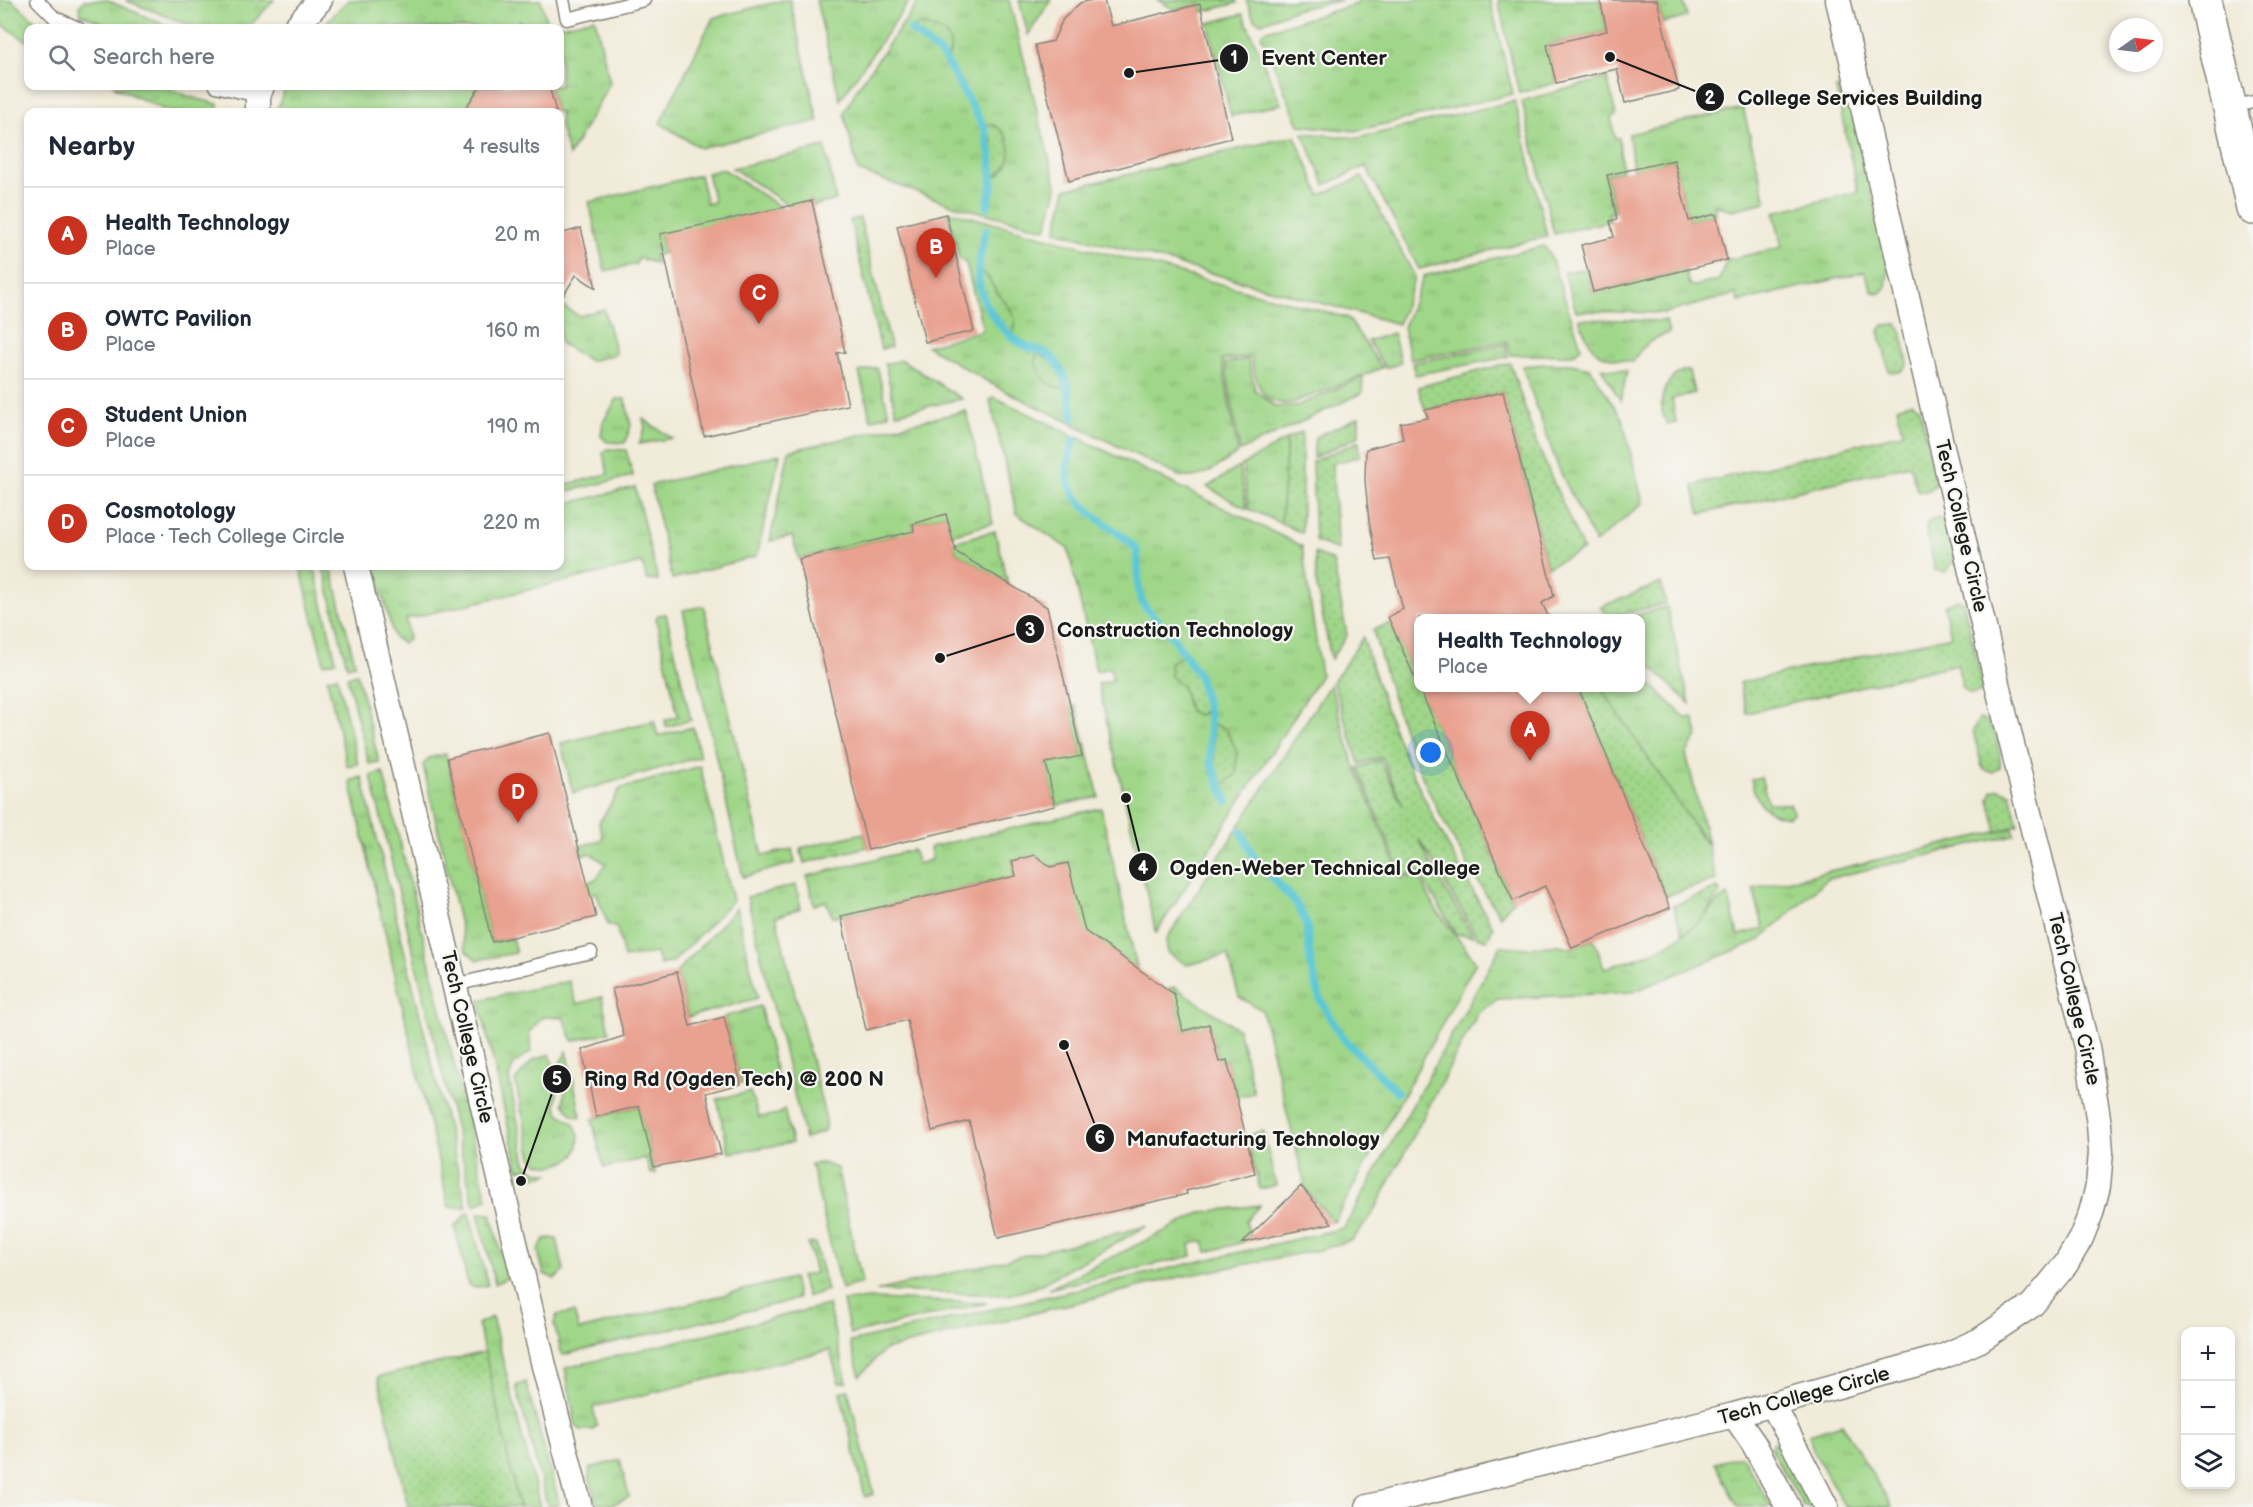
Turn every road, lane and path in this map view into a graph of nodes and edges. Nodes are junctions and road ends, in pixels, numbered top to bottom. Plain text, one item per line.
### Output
1 (37, 0) edge
2 (320, 0) edge
3 (563, 0) edge
4 (644, 0) edge
5 (1838, 0) edge
6 (2205, 0) edge
7 (69, 24) edge
8 (299, 24) edge
9 (230, 90) edge
10 (259, 98) edge
11 (2241, 105) edge
12 (2253, 208) edge
13 (357, 570) edge
14 (591, 952) dead end
15 (455, 985) junction
16 (1773, 1405) junction
17 (1734, 1415) junction
18 (580, 1507) edge
19 (1368, 1507) edge
20 (1788, 1507) edge
21 (1826, 1507) edge

1 - 7 lane
2 - 8 street
3 - 4 lane
5 - 16 street, Tech College Circle
6 - 11 main road
9 - 10 lane
11 - 12 main road
13 - 15 street, Tech College Circle
14 - 15 lane
15 - 18 street, Tech College Circle
16 - 17 street, Tech College Circle
16 - 21 street
17 - 19 street, Tech College Circle
17 - 20 street

